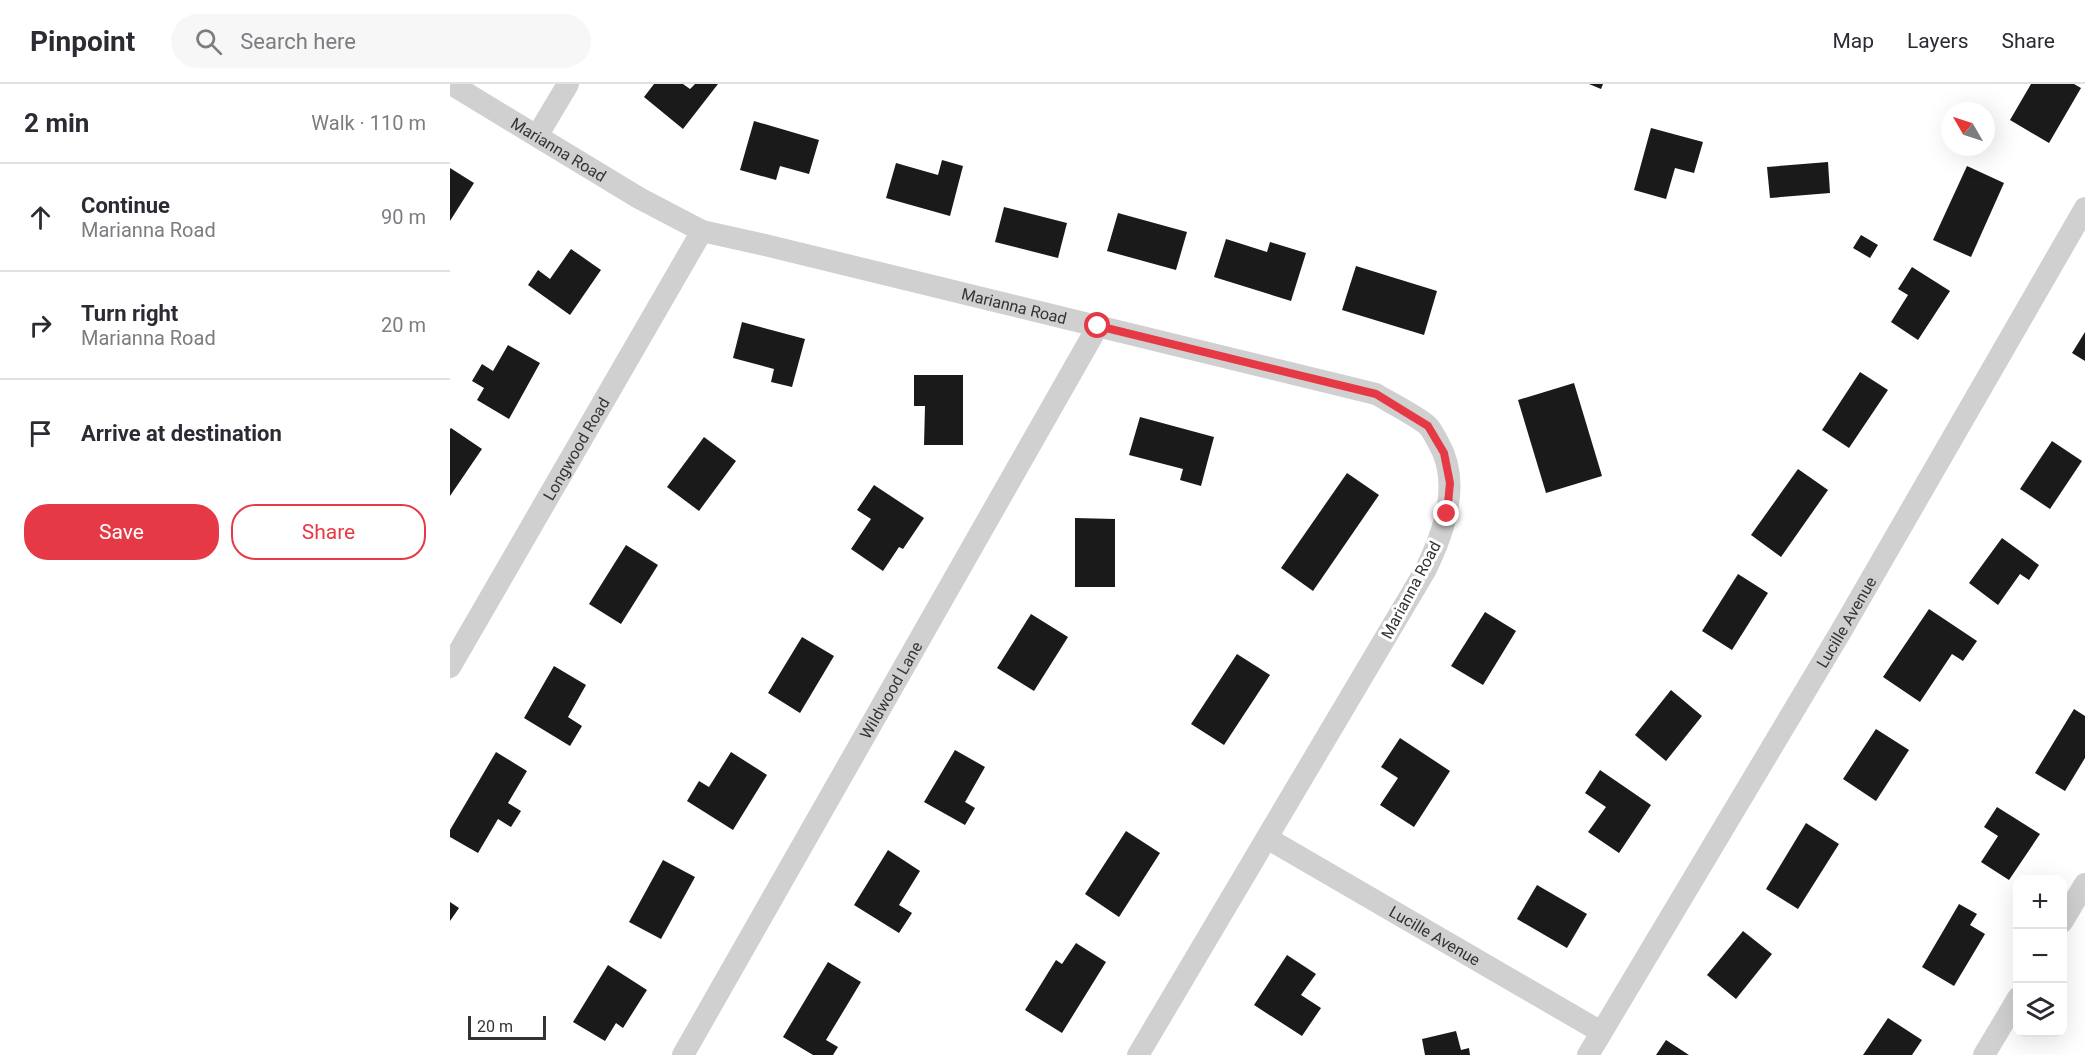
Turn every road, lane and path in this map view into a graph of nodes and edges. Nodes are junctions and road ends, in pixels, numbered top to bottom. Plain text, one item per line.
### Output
1 (451, 84) edge
2 (568, 84) edge
3 (537, 136) junction
4 (2085, 208) edge
5 (702, 231) junction
6 (1098, 326) junction
7 (450, 667) edge
8 (1267, 838) junction
9 (2085, 884) edge
10 (2067, 914) edge
11 (2013, 1006) edge
12 (1601, 1032) junction
13 (683, 1055) edge
14 (1138, 1055) edge
15 (1588, 1055) edge
16 (1984, 1055) edge

1 - 3 street, Marianna Road
2 - 3 street
3 - 5 street, Marianna Road
4 - 12 street, Lucille Avenue
5 - 6 street, Marianna Road
5 - 7 street, Longwood Road
6 - 8 street, Marianna Road
6 - 13 street, Wildwood Lane
8 - 12 street, Lucille Avenue
8 - 14 street, Marianna Road
9 - 10 street
11 - 16 street
12 - 15 street, Lucille Avenue

